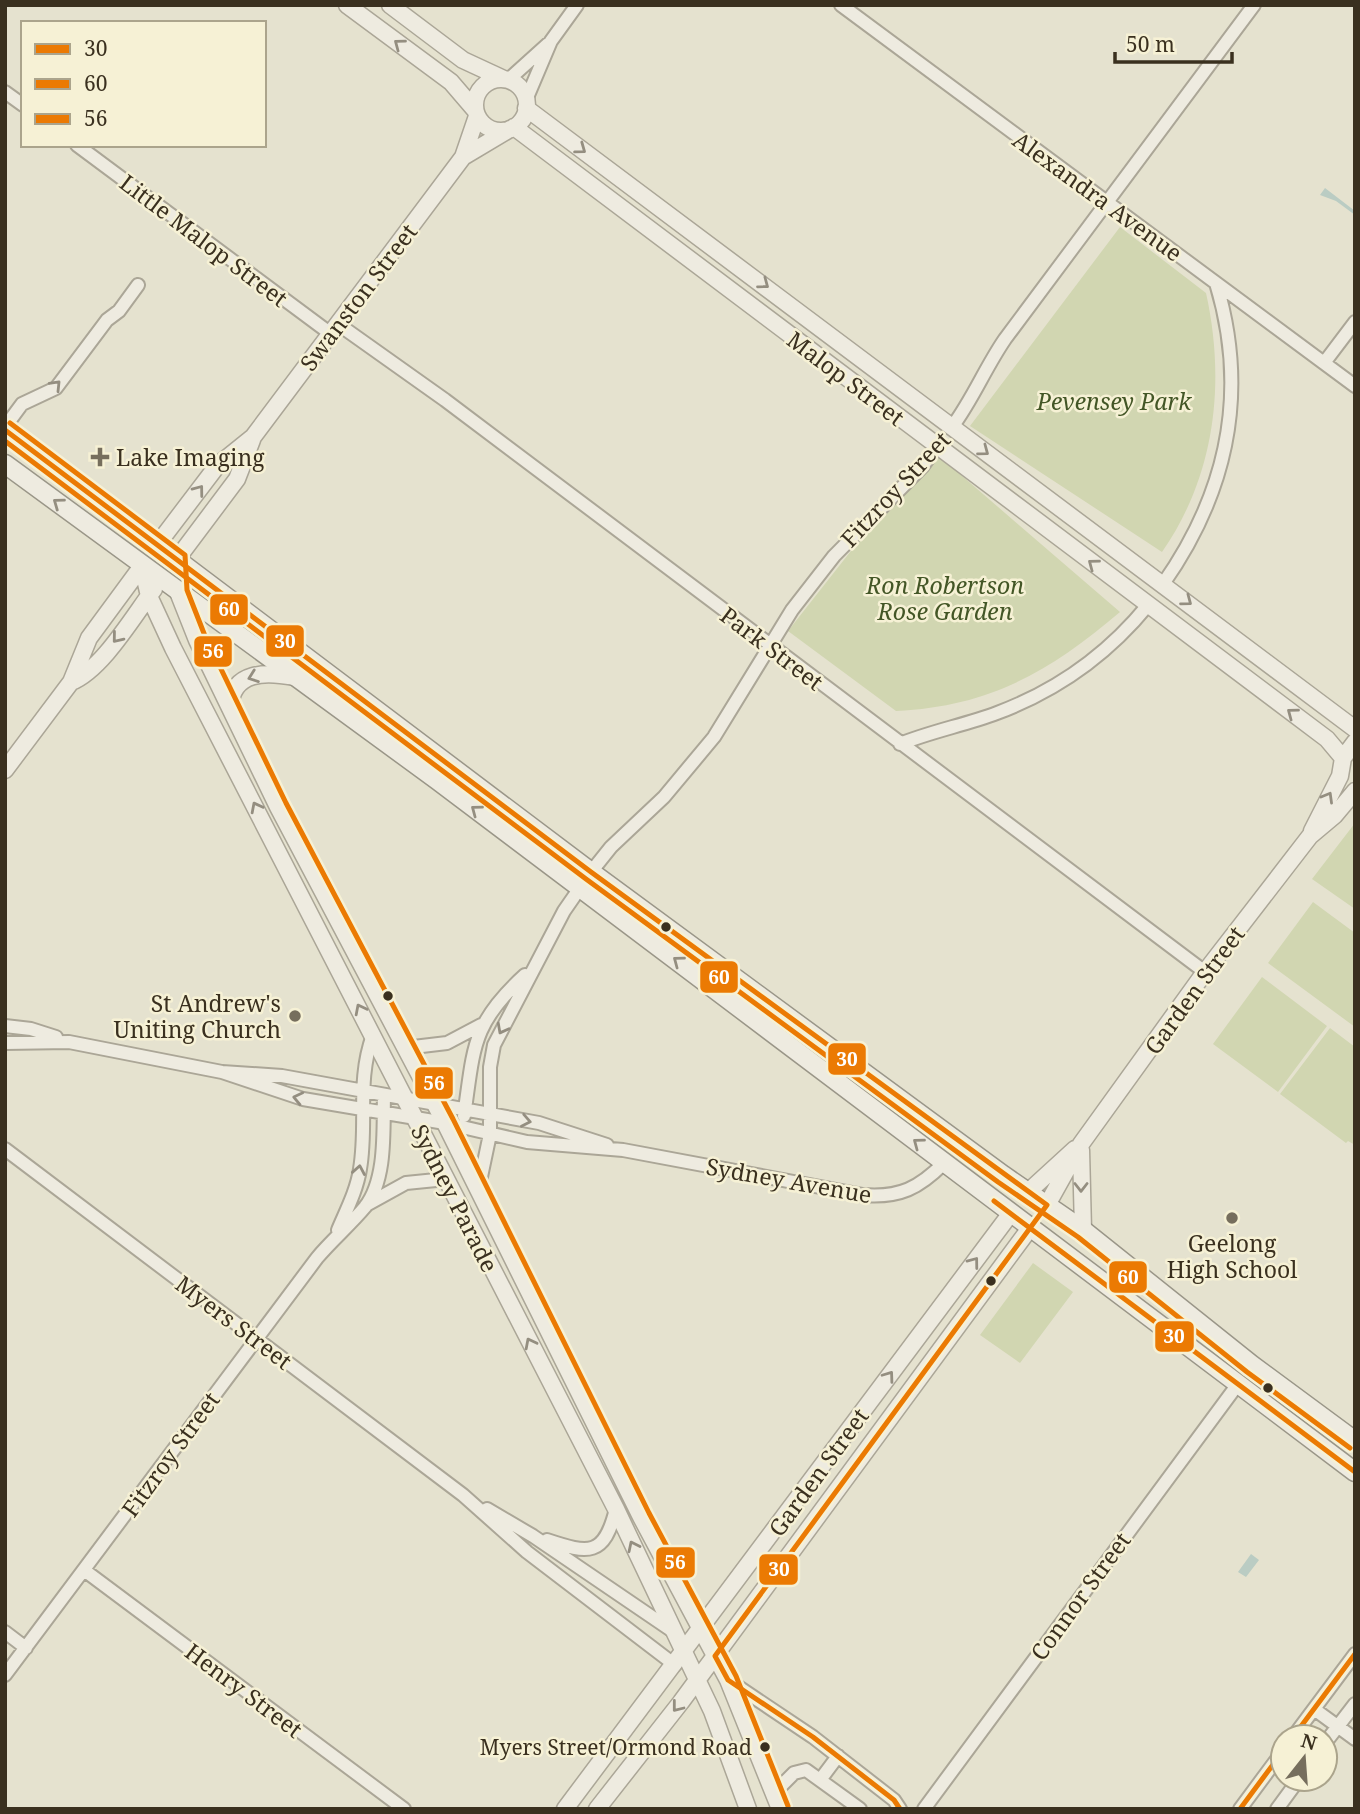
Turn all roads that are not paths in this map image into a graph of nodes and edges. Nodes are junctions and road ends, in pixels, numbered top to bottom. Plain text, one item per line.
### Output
1 (347, 5) edge
2 (377, 5) edge
3 (390, 5) edge
4 (577, 5) edge
5 (841, 5) edge
6 (1254, 5) edge
7 (366, 19) junction
8 (551, 41) junction
9 (506, 80) junction
10 (5, 92) edge
11 (21, 104) edge
12 (526, 104) junction
13 (476, 113) junction
14 (512, 128) junction
15 (79, 147) edge
16 (463, 156) junction
17 (1107, 202) junction
18 (1216, 283) junction
19 (138, 285) dead end
20 (1355, 322) edge
21 (334, 329) junction
22 (1325, 363) junction
23 (1355, 386) edge
24 (952, 427) junction
25 (5, 429) edge
26 (253, 437) junction
27 (937, 446) junction
28 (5, 464) edge
29 (158, 545) junction
30 (177, 559) junction
31 (142, 566) junction
32 (161, 580) junction
33 (1163, 584) junction
34 (178, 592) junction
35 (149, 596) junction
36 (1148, 605) junction
37 (771, 647) junction
38 (1252, 650) junction
39 (1236, 671) junction
40 (294, 677) junction
41 (71, 682) junction
42 (230, 707) junction
43 (1355, 729) edge
44 (1355, 742) edge
45 (900, 744) junction
46 (1343, 758) junction
47 (5, 770) edge
48 (1355, 791) edge
49 (1310, 836) junction
50 (591, 872) junction
51 (580, 887) junction
52 (532, 968) junction
53 (1205, 972) junction
54 (481, 1025) junction
55 (5, 1026) edge
56 (373, 1035) junction
57 (69, 1042) junction
58 (5, 1043) edge
59 (405, 1048) junction
60 (222, 1072) junction
61 (361, 1091) junction
62 (384, 1095) junction
63 (403, 1098) junction
64 (435, 1105) junction
65 (362, 1110) junction
66 (465, 1110) junction
67 (383, 1114) junction
68 (489, 1114) junction
69 (414, 1118) junction
70 (445, 1123) junction
71 (463, 1127) junction
72 (490, 1134) junction
73 (1081, 1144) junction
74 (5, 1149) edge
75 (624, 1150) junction
76 (944, 1163) junction
77 (446, 1180) junction
78 (478, 1191) junction
79 (1028, 1192) junction
80 (1047, 1205) junction
81 (365, 1206) junction
82 (1011, 1213) junction
83 (1030, 1228) junction
84 (1083, 1230) junction
85 (337, 1234) junction
86 (937, 1310) junction
87 (959, 1326) junction
88 (255, 1340) junction
89 (1252, 1365) junction
90 (1238, 1384) junction
91 (849, 1431) junction
92 (1355, 1441) edge
93 (869, 1447) junction
94 (1355, 1472) edge
95 (463, 1495) junction
96 (616, 1509) junction
97 (533, 1536) junction
98 (84, 1570) junction
99 (733, 1587) junction
100 (754, 1603) junction
101 (5, 1632) edge
102 (675, 1633) junction
103 (692, 1641) junction
104 (26, 1648) junction
105 (1355, 1654) edge
106 (713, 1658) junction
107 (675, 1665) junction
108 (5, 1675) edge
109 (726, 1677) junction
110 (697, 1679) junction
111 (1355, 1703) edge
112 (1314, 1709) junction
113 (634, 1719) junction
114 (1304, 1723) edge
115 (1332, 1723) edge
116 (1339, 1724) edge
117 (1339, 1728) edge
118 (655, 1735) junction
119 (1355, 1739) edge
120 (838, 1756) junction
121 (1269, 1770) edge
122 (820, 1780) junction
123 (774, 1793) junction
124 (1288, 1793) edge
125 (404, 1809) edge
126 (565, 1809) edge
127 (597, 1809) edge
128 (748, 1809) edge
129 (780, 1809) edge
130 (860, 1809) edge
131 (900, 1809) edge
132 (924, 1809) edge
133 (1240, 1809) edge
134 (1277, 1809) edge

1 - 7 street
2 - 7 street
3 - 9 street
4 - 8 street
5 - 17 street, Alexandra Avenue
6 - 17 street, Fitzroy Street
13 -> 7 street
8 - 9 street
8 - 12 street
9 - 12 street
9 - 13 street
10 - 11 street
12 - 14 street
12 -> 24 street, Malop Street
13 - 14 street
13 - 16 street, Swanston Street
14 - 16 street, Swanston Street
14 - 27 street, Malop Street
15 - 21 street, Little Malop Street
16 - 21 street, Swanston Street
17 - 18 street, Alexandra Avenue
17 - 24 street, Fitzroy Street
18 - 22 street, Alexandra Avenue
18 - 33 street
25 -> 19 street
20 - 22 street
21 - 26 street, Swanston Street
21 - 37 street, Park Street
22 - 23 street, Alexandra Avenue
24 - 27 street, Fitzroy Street
24 -> 33 street, Malop Street
25 - 29 main road
29 -> 26 street, Swanston Street
26 - 30 street, Swanston Street
36 -> 27 street, Malop Street
27 - 37 street, Fitzroy Street
31 -> 28 main road
29 - 30 main road
29 - 31 main road, Swanston Street
30 - 32 main road, Swanston Street
30 - 34 main road
30 - 50 main road
31 - 32 main road
31 - 35 street, Sydney Parade
31 - 41 street, Swanston Street
32 - 34 main road
32 - 35 street, Swanston Street
33 - 36 street
33 -> 38 street, Malop Street
34 - 40 main road
34 - 42 street, Sydney Parade
35 -> 41 street, Swanston Street
56 -> 35 street, Sydney Parade
36 - 39 street, Malop Street
36 - 45 street
37 - 45 street, Park Street
37 - 50 street, Fitzroy Street
38 - 39 street
38 - 43 street, Malop Street
46 -> 39 street, Malop Street
40 -> 42 street
51 -> 40 main road
41 - 47 street, Swanston Street
42 - 59 street, Sydney Parade
44 - 46 street, Garden Street
45 - 53 street, Park Street
49 -> 46 street, Garden Street
48 - 49 street, Garden Street
49 - 53 street, Garden Street
50 - 51 street, Fitzroy Street
50 - 79 main road
51 - 52 street, Fitzroy Street
76 -> 51 main road
52 - 54 street, Fitzroy Street
52 -> 68 street, Fitzroy Street
53 - 73 street, Garden Street
54 - 59 street, Fitzroy Street
54 - 66 street, Fitzroy Street
55 - 57 street, Sydney Avenue
56 - 61 street, Fitzroy Street
56 - 63 street, Sydney Parade
57 - 58 street, Sydney Avenue
57 - 60 street, Sydney Avenue
59 - 64 street, Sydney Parade
60 - 61 street, Sydney Avenue
65 -> 60 street, Sydney Avenue
61 - 62 street, Sydney Avenue
61 - 65 street, Fitzroy Street
62 - 63 street, Sydney Avenue
62 - 67 street, Fitzroy Street
63 - 64 street, Sydney Avenue
63 - 69 street, Sydney Parade
64 - 66 street, Sydney Avenue
64 - 70 street, Sydney Parade
65 - 67 street, Sydney Avenue
85 -> 65 street, Fitzroy Street
66 - 68 street, Sydney Avenue
66 - 71 street, Fitzroy Street
67 - 69 street, Sydney Avenue
67 - 81 street, Fitzroy Street
68 - 72 street, Fitzroy Street
68 -> 75 street, Sydney Avenue
69 - 70 street, Sydney Avenue
69 - 77 street, Sydney Parade
70 - 71 street, Sydney Avenue
70 - 78 street, Sydney Parade
71 - 72 street, Sydney Avenue
72 - 75 street, Sydney Avenue
72 - 78 street, Fitzroy Street
73 - 79 street, Garden Street
73 - 80 street, Garden Street
73 -> 84 street
74 - 88 street, Myers Street
75 - 76 street, Sydney Avenue
76 - 82 main road
77 - 81 street, Fitzroy Street
96 -> 77 street, Sydney Parade
78 - 103 street, Sydney Parade
79 - 80 main road
79 - 82 main road, Garden Street
80 - 83 main road, Garden Street
80 - 84 main road
81 - 85 street, Fitzroy Street
82 - 83 main road
86 -> 82 street, Garden Street
83 - 87 street, Garden Street
83 - 90 main road
84 - 89 main road
85 - 88 street, Fitzroy Street
86 - 87 street
91 -> 86 street, Garden Street
87 - 93 street, Garden Street
88 - 95 street, Myers Street
88 - 98 street, Fitzroy Street
89 - 90 main road
89 - 92 main road
90 - 94 main road
90 - 132 street, Connor Street
91 - 93 street
91 - 99 street, Garden Street
93 - 100 street, Garden Street
95 - 97 street, Myers Street
95 - 107 street, Myers Street
96 - 97 street
102 -> 96 street, Sydney Parade
97 - 102 street, Myers Street
98 - 104 street, Fitzroy Street
98 - 125 street, Henry Street
99 - 100 street
99 - 103 street, Garden Street
100 - 106 street, Garden Street
101 - 104 street
102 - 103 street, Sydney Parade
103 - 106 street, Sydney Parade
103 - 107 street, Garden Street
103 - 110 street, Sydney Parade
104 - 108 street, Fitzroy Street
105 - 112 street
106 - 109 street, Sydney Parade
106 - 110 street, Garden Street
107 - 110 street
107 - 113 street, Garden Street
109 - 120 street
109 - 123 street, Sydney Parade
110 -> 118 street, Garden Street
110 - 128 street, Sydney Parade
111 - 116 street
112 - 114 street
112 - 115 street
113 - 118 street
113 - 126 street, Garden Street
117 - 119 street
118 - 127 street, Garden Street
120 - 122 street
120 - 131 street
121 - 133 street
122 - 123 street
122 - 130 street
123 - 129 street, Sydney Parade
124 - 134 street

